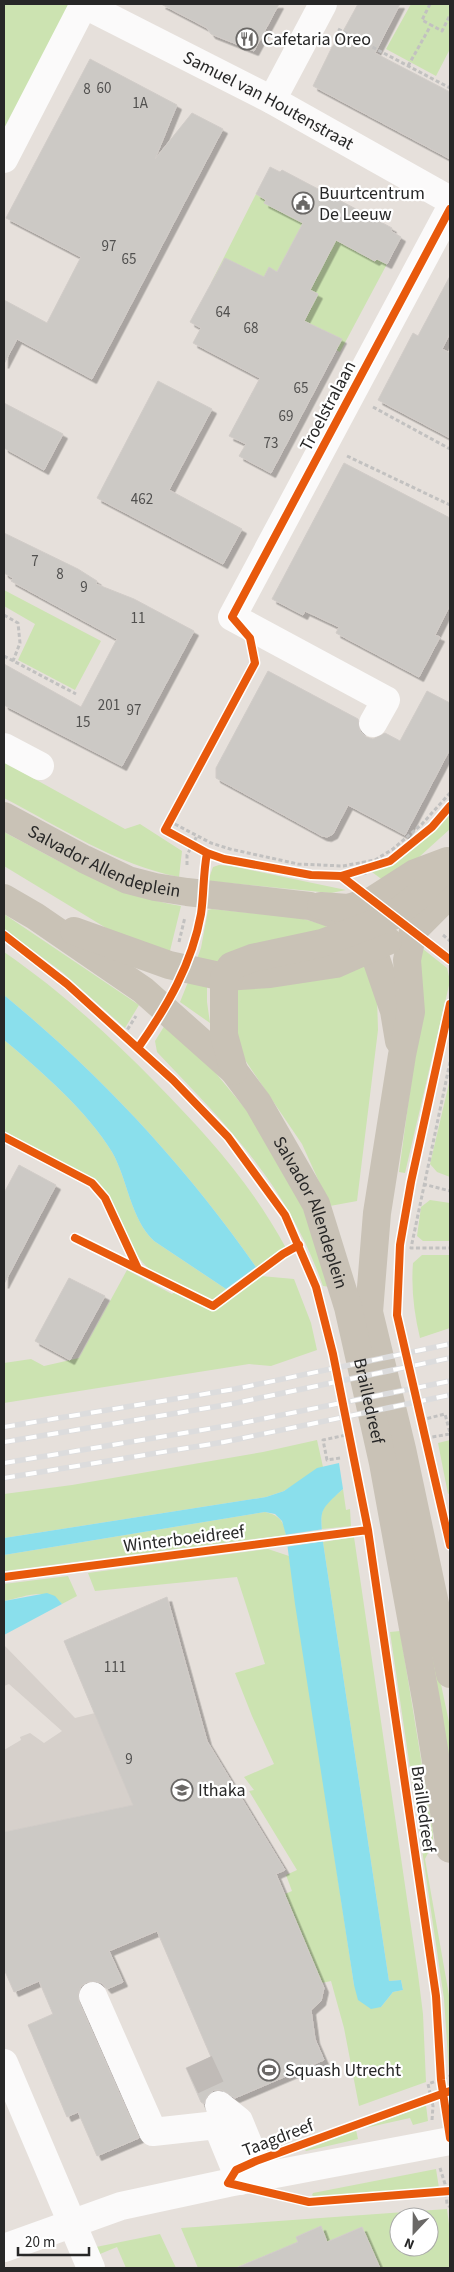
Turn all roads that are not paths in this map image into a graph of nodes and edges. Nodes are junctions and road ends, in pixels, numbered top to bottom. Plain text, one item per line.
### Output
1 (84, 4) edge
2 (320, 11) edge
3 (272, 100) junction
4 (8, 142) edge
5 (450, 200) edge
6 (450, 209) edge
7 (373, 723) dead end
8 (4, 746) edge
9 (40, 766) dead end
10 (13, 821) edge
11 (450, 860) edge
12 (450, 864) edge
13 (450, 894) edge
14 (4, 898) edge
15 (310, 906) junction
16 (35, 916) junction
17 (413, 930) junction
18 (364, 938) junction
19 (224, 977) junction
20 (402, 1054) junction
21 (234, 1071) junction
22 (359, 1310) junction
23 (450, 1674) edge
24 (450, 1849) edge
25 (93, 1996) dead end
26 (4, 2063) edge
27 (219, 2105) tunnel mouth
28 (450, 2141) edge
29 (251, 2179) junction
30 (71, 2223) junction
31 (4, 2248) edge
32 (91, 2268) edge

1 - 3 street, Samuel van Houtenstraat
1 - 4 street
2 - 3 street
3 - 5 street, Samuel van Houtenstraat
6 - 7 street, Troelstralaan
8 - 9 street
10 - 15 main road, Salvador Allendeplein
11 - 15 main road, Salvador Allendeplein
12 - 18 main road
13 - 17 main road
14 - 16 main road
15 - 18 main road, Salvador Allendeplein
16 - 19 main road
16 - 21 main road, Salvador Allendeplein
17 - 18 main road
17 - 20 main road, Salvador Allendeplein
18 - 19 main road
18 - 20 main road, Salvador Allendeplein
19 - 21 main road, Salvador Allendeplein
20 - 22 main road, Salvador Allendeplein
21 - 22 main road, Salvador Allendeplein
22 - 23 main road, Brailledreef
22 - 24 main road, Brailledreef
25 - 29 street
26 - 30 street
27 - 29 street
28 - 29 street, Taagdreef
29 - 30 street, Taagdreef
30 - 31 street, Taagdreef
30 - 32 street

